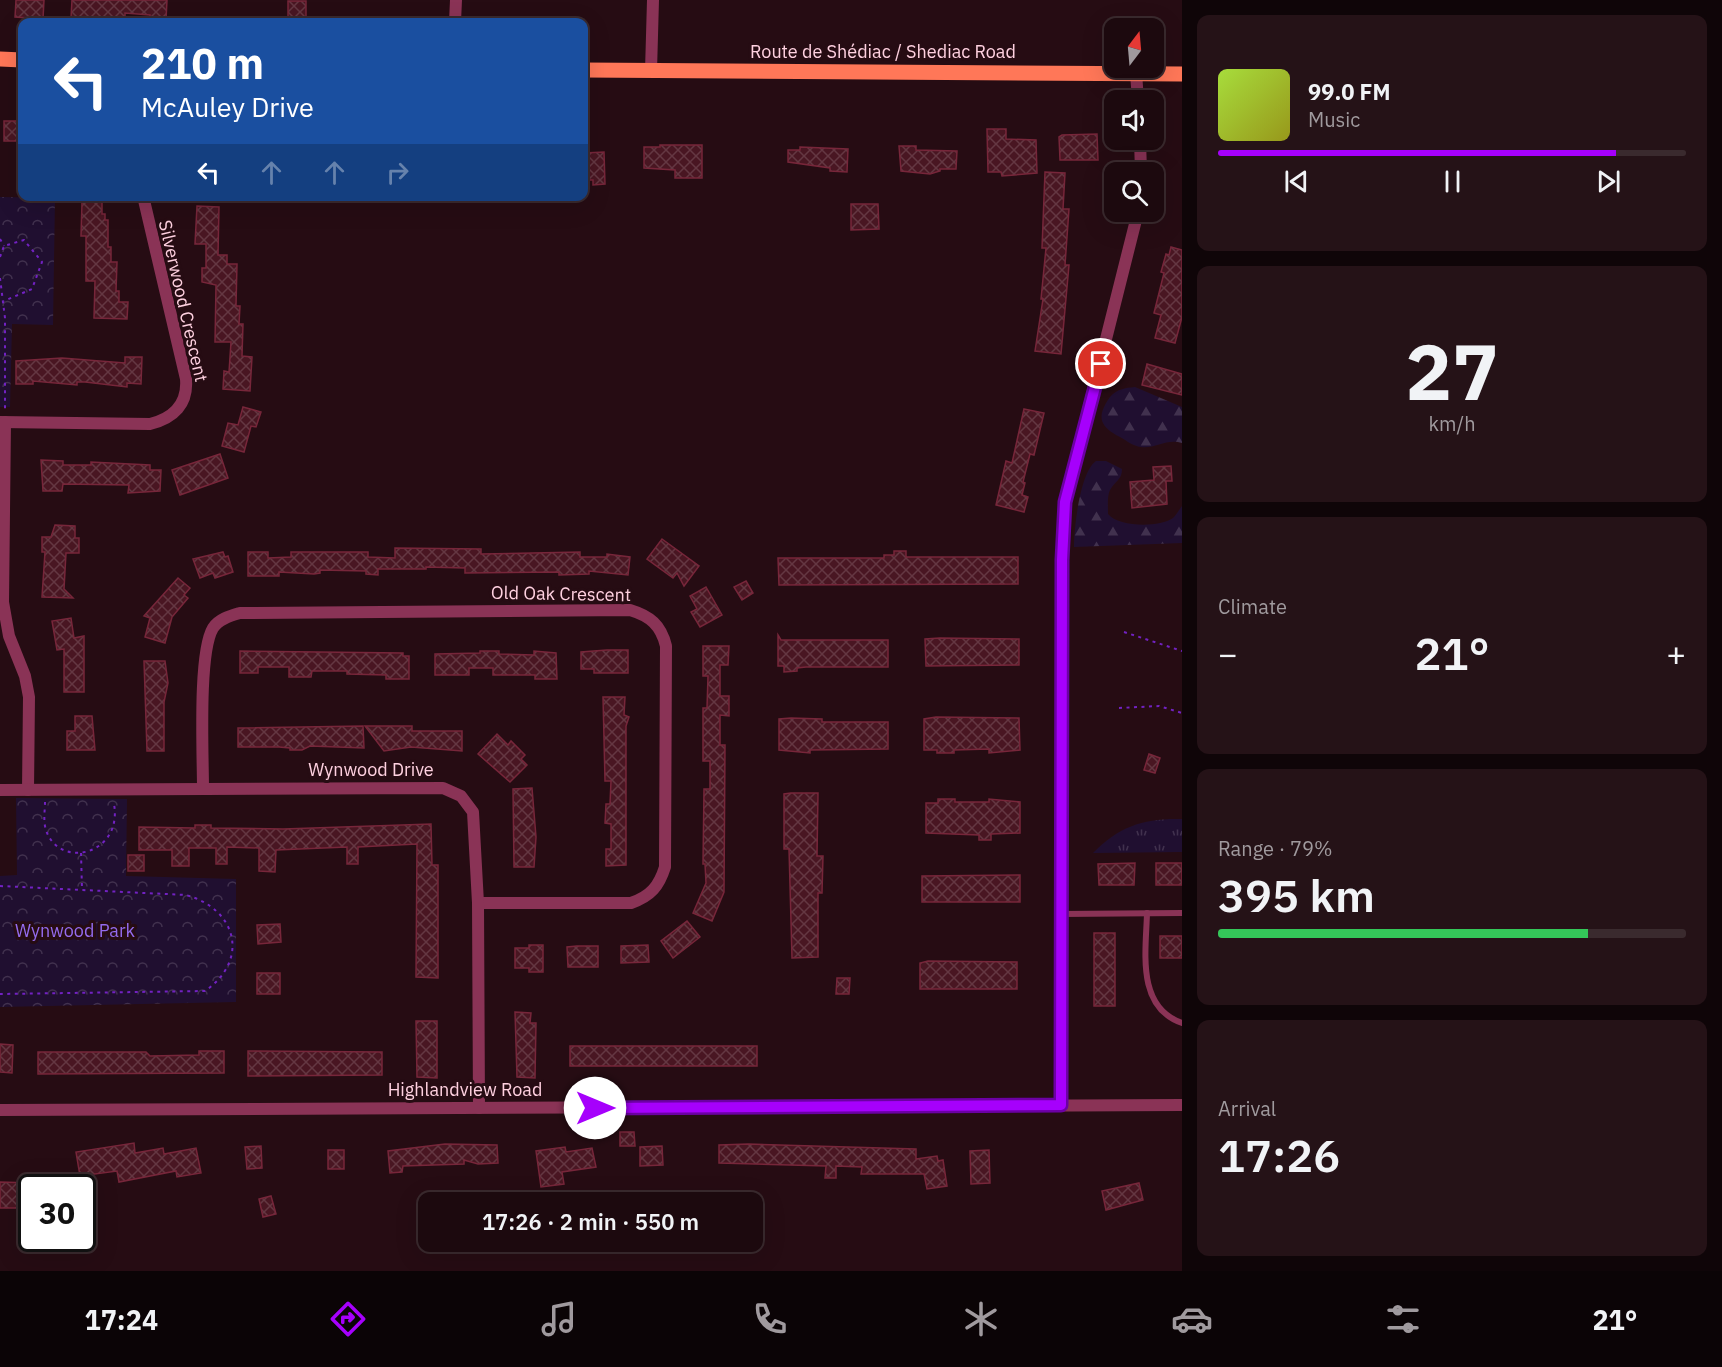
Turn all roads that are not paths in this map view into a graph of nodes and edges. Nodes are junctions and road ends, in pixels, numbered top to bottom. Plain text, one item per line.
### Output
1 (456, 0) edge
2 (653, 0) edge
3 (455, 18) edge
4 (0, 59) edge
5 (18, 60) edge
6 (588, 70) edge
7 (651, 71) junction
8 (1104, 73) edge
9 (1164, 74) edge
10 (1182, 74) edge
11 (144, 201) edge
12 (1135, 222) edge
13 (3, 422) edge
14 (2, 602) edge
15 (203, 789) junction
16 (0, 790) edge
17 (28, 790) junction
18 (478, 903) junction
19 (1147, 913) junction
20 (1182, 913) edge
21 (1061, 914) junction
22 (1182, 1023) edge
23 (1061, 1105) junction
24 (1182, 1105) edge
25 (479, 1108) junction
26 (0, 1110) edge

1 - 3 street
2 - 7 street
4 - 5 main road
6 - 7 main road, Route de Shédiac / Shediac Road
7 - 8 main road, Route de Shédiac / Shediac Road
9 - 10 main road, Route de Shédiac / Shediac Road
11 - 13 street, Silverwood Crescent
12 - 21 street
13 - 14 street
14 - 17 street
15 - 17 street, Wynwood Drive
15 - 18 street, Wynwood Drive
15 - 18 street, Old Oak Crescent
16 - 17 street, Wynwood Drive
18 - 25 street, Wynwood Drive
19 - 20 lane
19 - 21 lane
19 - 22 lane
21 - 23 street
23 - 24 street, Highlandview Road
23 - 25 street, Highlandview Road
25 - 26 street, Highlandview Road

